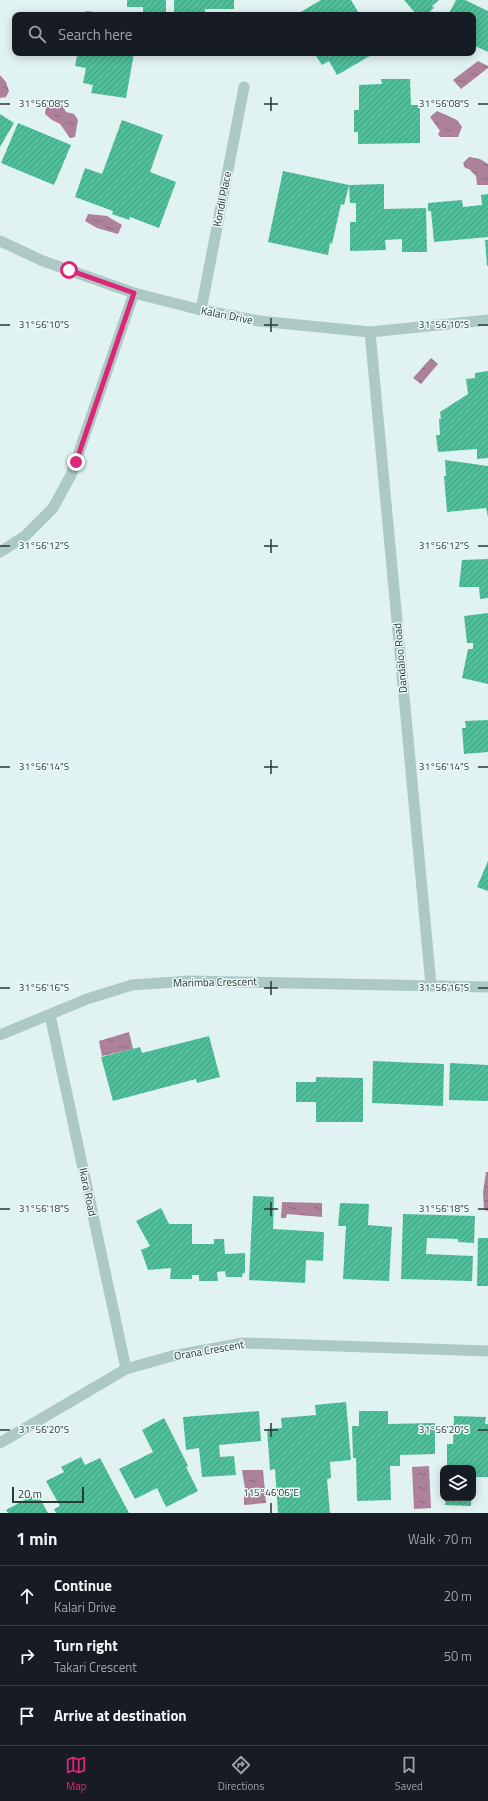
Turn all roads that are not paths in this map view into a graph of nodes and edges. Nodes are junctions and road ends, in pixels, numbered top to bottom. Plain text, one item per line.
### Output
1 (244, 87) dead end
2 (0, 242) edge
3 (134, 293) junction
4 (202, 310) junction
5 (488, 320) edge
6 (370, 332) junction
7 (0, 552) edge
8 (431, 985) junction
9 (488, 987) edge
10 (50, 1015) junction
11 (0, 1035) edge
12 (488, 1352) edge
13 (126, 1369) junction
14 (0, 1443) edge

1 - 4 street, Kondil Place
2 - 3 street, Kalari Drive
3 - 4 street, Kalari Drive
3 - 7 street
4 - 6 street, Kalari Drive
5 - 6 street, Kalari Drive
6 - 8 street, Dandaloo Road
8 - 9 street, Marimba Crescent
8 - 10 street, Marimba Crescent
10 - 11 street, Marimba Crescent
10 - 13 street, Ikara Road
12 - 13 street, Orana Crescent
13 - 14 street, Orana Crescent

